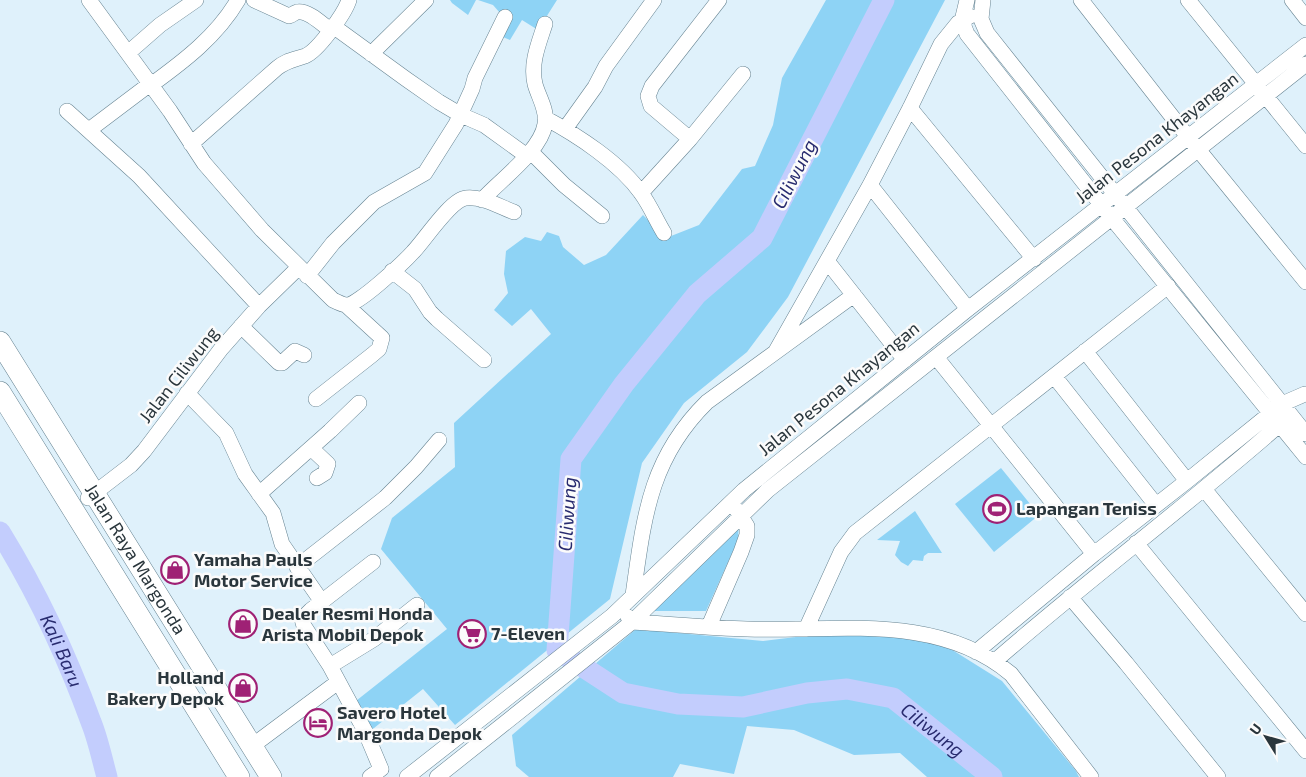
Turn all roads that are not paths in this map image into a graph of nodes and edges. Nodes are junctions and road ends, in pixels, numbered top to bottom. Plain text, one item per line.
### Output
1 (89, 0) edge
2 (196, 0) edge
3 (238, 0) edge
4 (254, 0) edge
5 (349, 0) edge
6 (426, 0) edge
7 (654, 0) edge
8 (719, 0) edge
9 (967, 0) edge
10 (1081, 0) edge
11 (1188, 0) edge
12 (1292, 0) edge
13 (983, 4) edge
14 (506, 17) dead end
15 (1306, 18) edge
16 (962, 21) junction
17 (545, 24) dead end
18 (332, 28) junction
19 (1306, 45) edge
20 (128, 53) junction
21 (371, 54) junction
22 (1306, 64) edge
23 (744, 74) dead end
24 (151, 85) junction
25 (1260, 91) junction
26 (910, 108) junction
27 (67, 111) dead end
28 (461, 115) junction
29 (545, 118) junction
30 (566, 129) junction
31 (89, 130) junction
32 (690, 139) junction
33 (1192, 143) junction
34 (190, 144) junction
35 (1306, 146) edge
36 (529, 154) junction
37 (870, 185) junction
38 (641, 193) junction
39 (1116, 194) junction
40 (482, 200) junction
41 (1125, 207) junction
42 (1107, 211) junction
43 (514, 212) dead end
44 (602, 216) dead end
45 (664, 233) dead end
46 (1034, 258) junction
47 (827, 261) junction
48 (392, 271) junction
49 (303, 272) junction
50 (1306, 282) edge
51 (1168, 286) junction
52 (854, 295) junction
53 (982, 298) junction
54 (346, 305) junction
55 (259, 306) junction
56 (968, 309) junction
57 (993, 311) junction
58 (241, 326) junction
59 (0, 342) edge
60 (1085, 351) junction
61 (776, 352) junction
62 (304, 355) dead end
63 (936, 357) junction
64 (484, 360) dead end
65 (905, 360) junction
66 (0, 364) edge
67 (1054, 376) junction
68 (0, 392) edge
69 (187, 393) junction
70 (1305, 393) edge
71 (316, 399) dead end
72 (359, 403) dead end
73 (1281, 414) junction
74 (0, 418) edge
75 (991, 426) junction
76 (1306, 434) edge
77 (439, 440) dead end
78 (311, 448) junction
79 (1306, 457) edge
80 (317, 478) dead end
81 (1188, 481) junction
82 (1204, 489) junction
83 (259, 494) junction
84 (90, 497) junction
85 (730, 502) junction
86 (1156, 505) junction
87 (741, 515) junction
88 (1136, 544) junction
89 (1094, 554) junction
90 (373, 562) dead end
91 (297, 567) junction
92 (633, 595) junction
93 (1070, 597) junction
94 (322, 602) junction
95 (417, 605) dead end
96 (615, 612) junction
97 (1306, 614) edge
98 (627, 626) junction
99 (708, 626) junction
100 (806, 629) junction
101 (976, 652) junction
102 (995, 661) junction
103 (330, 666) junction
104 (338, 682) junction
105 (252, 746) junction
106 (1306, 751) edge
107 (224, 777) edge
108 (239, 777) edge
109 (259, 777) edge
110 (271, 777) edge
111 (370, 777) edge
112 (407, 777) edge
113 (437, 777) edge
114 (1091, 777) edge
115 (1218, 777) edge

1 - 20 street
2 - 20 street
3 - 24 street
4 - 18 street
5 - 18 street
6 - 21 street
7 - 30 street
8 - 32 street
9 - 16 street
10 - 33 street
11 - 25 street
12 - 15 street
13 - 16 street
13 - 39 street
14 - 28 street, Jalan Ciliwung
16 - 26 street
16 - 42 street
17 - 29 street
18 - 21 street
18 - 34 street
19 - 25 street, Jalan Pesona Khayangan
20 - 24 street
21 - 28 street
22 - 25 street, Jalan Pesona Khayangan
23 - 32 street
24 - 31 street
24 - 34 street
25 - 33 street, Jalan Pesona Khayangan
25 - 35 street
26 - 37 street
26 - 46 street
27 - 31 street
28 - 36 street
28 - 49 street, Jalan Ciliwung
29 - 30 street
29 - 36 street
30 - 38 street
31 - 55 street
32 - 38 street
33 - 39 street, Jalan Pesona Khayangan
33 - 41 street, Jalan Pesona Khayangan
33 - 50 street
34 - 49 street
36 - 40 street
36 - 44 street
37 - 47 street
37 - 56 street
38 - 45 street
39 - 41 street
39 - 42 street, Jalan Pesona Khayangan
40 - 43 street
40 - 48 street
41 - 42 street, Jalan Pesona Khayangan
41 - 73 street
42 - 46 street, Jalan Pesona Khayangan
42 - 51 street
42 - 57 street, Jalan Pesona Khayangan
46 - 53 street, Jalan Pesona Khayangan
47 - 52 street
47 - 61 street
48 - 54 street
48 - 64 street
49 - 54 street
49 - 55 street, Jalan Ciliwung
51 - 60 street
51 - 73 street
52 - 61 street
52 - 65 street
53 - 56 street, Jalan Pesona Khayangan
53 - 57 street
54 - 71 street
55 - 58 street, Jalan Ciliwung
56 - 65 street, Jalan Pesona Khayangan
57 - 63 street, Jalan Pesona Khayangan
58 - 62 street
58 - 69 street, Jalan Ciliwung
59 - 84 highway, Jalan Raya Margonda
60 - 67 street
60 - 81 street
61 - 92 street
63 - 75 street
63 - 87 street, Jalan Pesona Khayangan
65 - 85 street, Jalan Pesona Khayangan
66 - 84 highway, Jalan Raya Margonda
67 - 75 street
67 - 86 street
68 - 108 highway, Jalan Raya Margonda
69 - 83 street
69 - 84 street, Jalan Ciliwung
70 - 73 street
72 - 78 street
73 - 76 street
73 - 79 street
73 - 81 street
73 - 82 street
74 - 107 highway
75 - 89 street
75 - 100 street
77 - 91 street
78 - 80 street
78 - 83 street
81 - 86 street
82 - 88 street
82 - 97 street
83 - 91 street
84 - 105 highway, Jalan Raya Margonda
84 - 109 highway, Jalan Raya Margonda
85 - 87 street
85 - 92 street, Jalan Pesona Khayangan
86 - 89 street
87 - 98 street, Jalan Pesona Khayangan
87 - 99 street
88 - 93 street
88 - 106 street
89 - 101 street
90 - 94 street
91 - 94 street
92 - 96 street, Jalan Pesona Khayangan
93 - 102 street
93 - 115 street
94 - 103 street
95 - 103 street
96 - 98 street
96 - 112 street, Jalan Pesona Khayangan
98 - 99 street
98 - 113 street, Jalan Pesona Khayangan
99 - 100 street
100 - 101 street
101 - 102 street
102 - 114 street
103 - 104 street
104 - 105 street
104 - 111 street
105 - 110 highway, Jalan Raya Margonda

